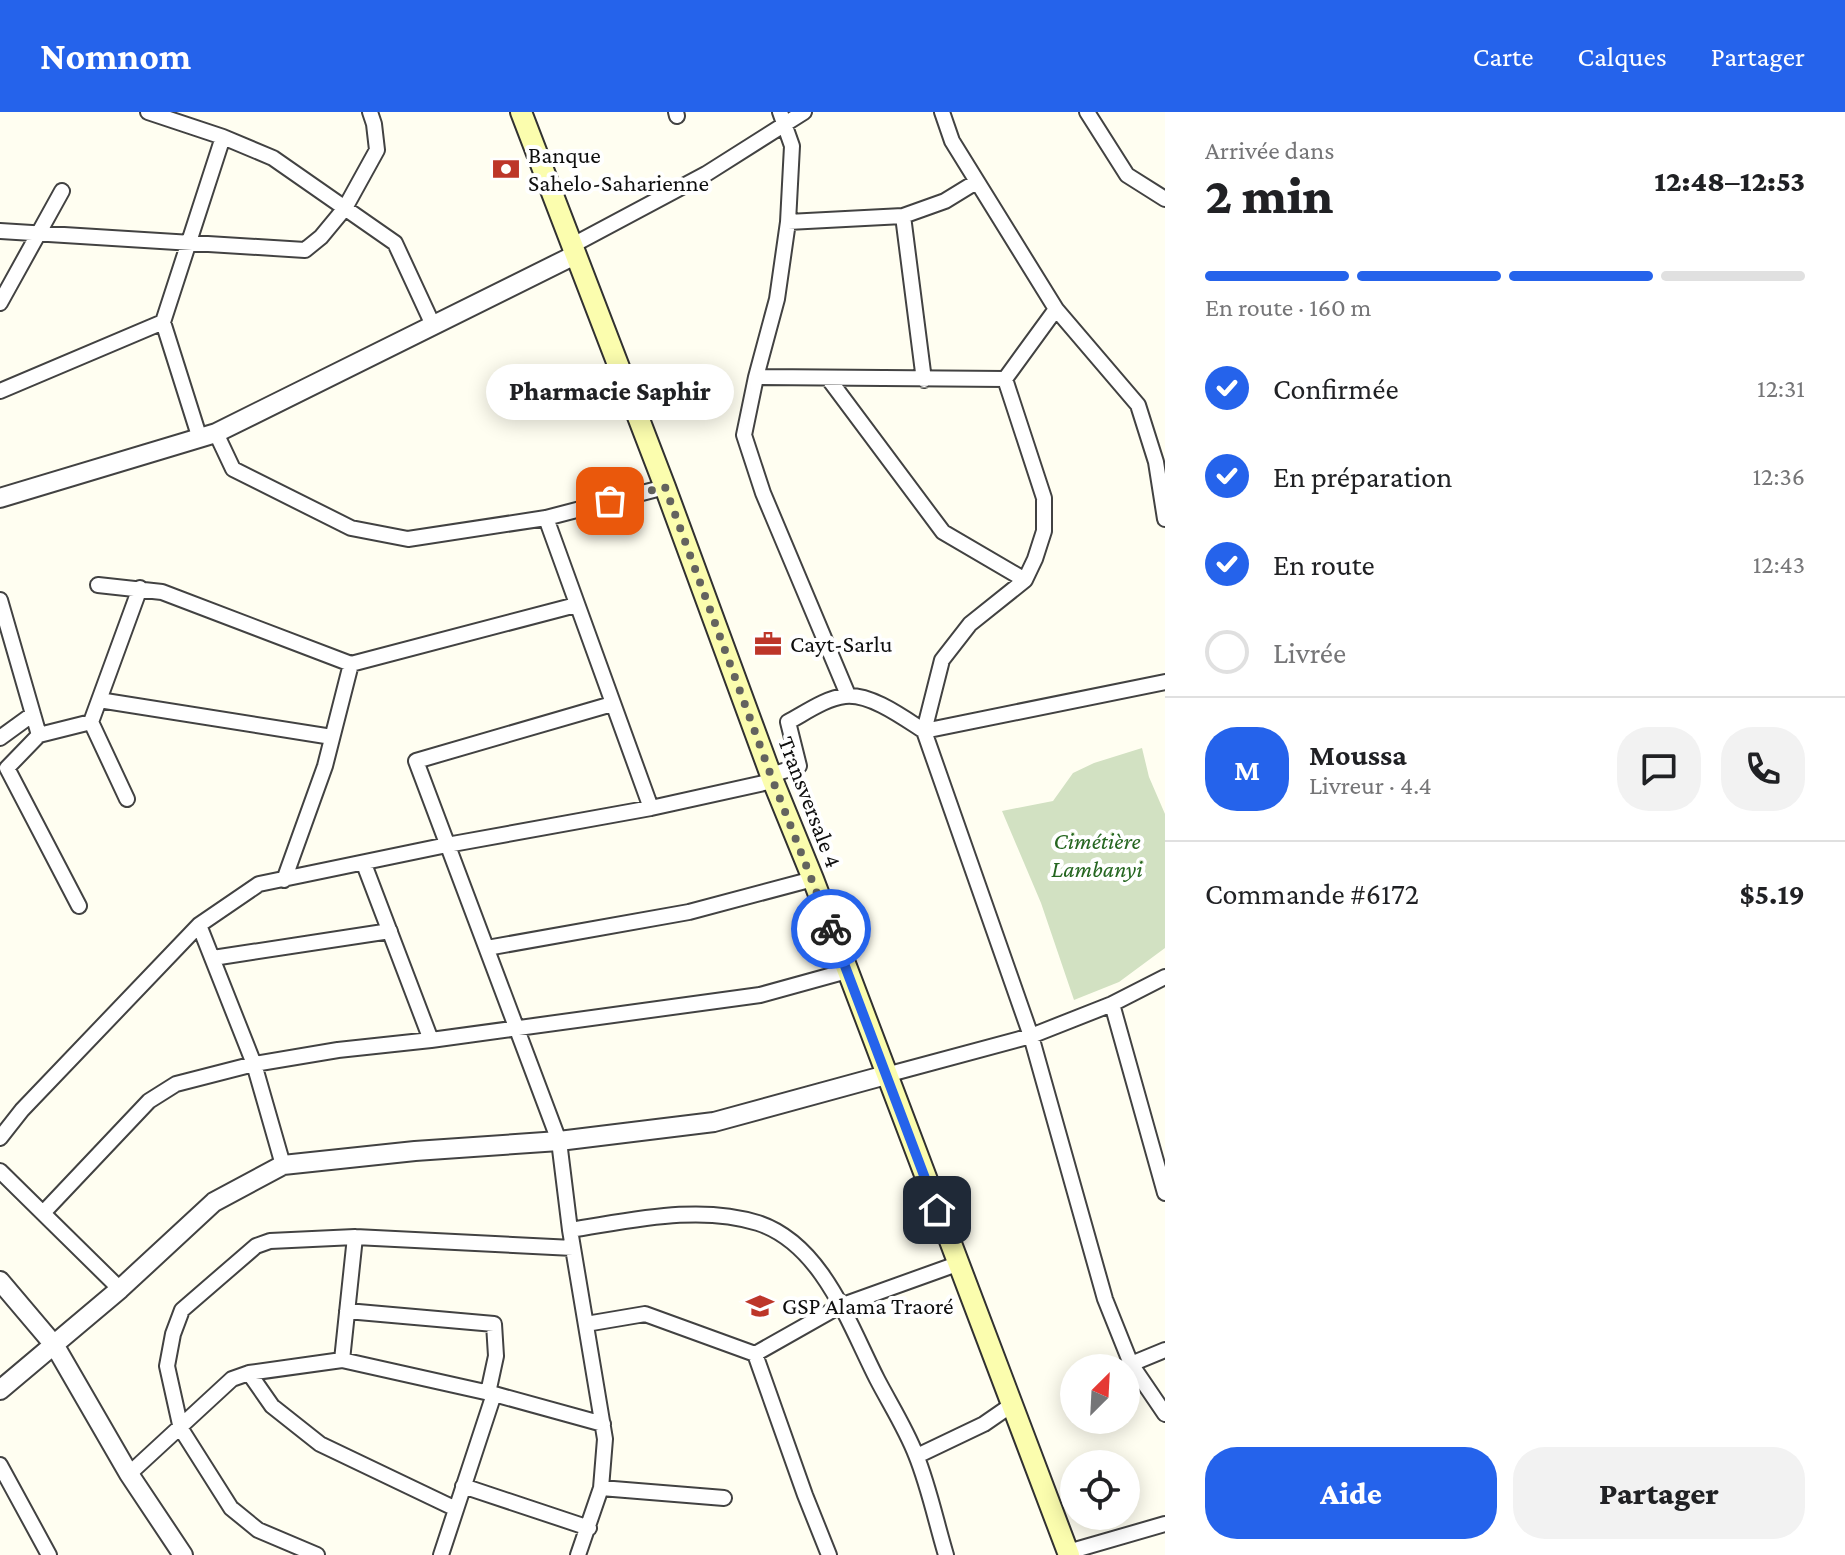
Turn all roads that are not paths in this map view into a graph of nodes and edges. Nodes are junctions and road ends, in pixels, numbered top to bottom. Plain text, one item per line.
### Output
1 (370, 112) edge
2 (521, 112) edge
3 (804, 112) edge
4 (942, 112) edge
5 (1087, 112) edge
6 (152, 113) edge
7 (782, 117) edge
8 (223, 137) junction
9 (976, 182) junction
10 (62, 191) dead end
11 (1165, 199) edge
12 (345, 208) junction
13 (903, 216) junction
14 (788, 222) junction
15 (0, 231) edge
16 (37, 235) junction
17 (187, 243) junction
18 (573, 251) junction
19 (0, 303) edge
20 (1056, 309) junction
21 (163, 322) junction
22 (433, 325) junction
23 (756, 377) junction
24 (828, 378) junction
25 (1005, 379) junction
26 (924, 380) junction
27 (0, 391) edge
28 (208, 436) junction
29 (1160, 457) edge
30 (665, 487) junction
31 (0, 498) edge
32 (546, 518) junction
33 (1165, 519) edge
34 (1025, 580) junction
35 (98, 585) dead end
36 (140, 588) junction
37 (0, 600) edge
38 (576, 605) junction
39 (351, 664) junction
40 (1165, 682) edge
41 (848, 695) junction
42 (99, 700) junction
43 (612, 704) junction
44 (33, 714) junction
45 (91, 722) junction
46 (924, 731) junction
47 (39, 735) junction
48 (332, 737) junction
49 (0, 738) edge
50 (772, 778) junction
51 (127, 799) dead end
52 (651, 808) junction
53 (447, 845) junction
54 (364, 864) junction
55 (813, 879) junction
56 (284, 880) junction
57 (79, 906) dead end
58 (199, 925) junction
59 (390, 931) junction
60 (487, 948) junction
61 (213, 958) junction
62 (847, 971) junction
63 (1165, 977) edge
64 (1112, 1004) junction
65 (515, 1029) junction
66 (1031, 1036) junction
67 (431, 1040) junction
68 (254, 1064) junction
69 (886, 1075) junction
70 (0, 1138) edge
71 (559, 1141) junction
72 (283, 1165) junction
73 (0, 1171) edge
74 (1165, 1193) edge
75 (43, 1213) junction
76 (570, 1230) junction
77 (355, 1237) junction
78 (573, 1248) junction
79 (957, 1264) junction
80 (0, 1281) edge
81 (120, 1289) junction
82 (840, 1306) junction
83 (347, 1311) junction
84 (586, 1324) junction
85 (55, 1346) junction
86 (1165, 1350) edge
87 (755, 1354) junction
88 (1127, 1354) edge
89 (342, 1360) junction
90 (1140, 1360) edge
91 (249, 1373) junction
92 (1140, 1377) edge
93 (0, 1390) edge
94 (491, 1394) junction
95 (1013, 1404) junction
96 (1165, 1414) edge
97 (603, 1424) junction
98 (181, 1429) junction
99 (917, 1456) junction
100 (0, 1465) edge
101 (129, 1474) junction
102 (463, 1486) junction
103 (601, 1488) junction
104 (724, 1498) dead end
105 (456, 1509) junction
106 (1165, 1524) edge
107 (589, 1528) junction
108 (1068, 1554) edge
109 (49, 1555) edge
110 (183, 1555) edge
111 (317, 1555) edge
112 (441, 1555) edge
113 (578, 1555) edge
114 (829, 1555) edge
115 (946, 1555) edge

1 - 12 street
2 - 18 main road, Transversale 4
3 - 7 street
4 - 9 street
5 - 11 street
6 - 8 street
7 - 14 street
7 - 18 street
8 - 12 street
8 - 17 street
9 - 13 street
9 - 20 street
10 - 16 street
12 - 17 street
12 - 22 street
13 - 14 street
13 - 26 street
14 - 23 street
15 - 16 street
16 - 17 street
16 - 19 street
17 - 21 street
18 - 22 street
18 - 30 main road, Transversale 4
20 - 25 street
20 - 29 street
21 - 27 street
21 - 28 street
22 - 28 street
23 - 24 street
23 - 41 street
24 - 26 street
24 - 34 street
25 - 26 street
25 - 34 street
28 - 31 street
28 - 32 street
29 - 33 street
30 - 32 street
30 - 50 main road, Transversale 4
32 - 38 street
34 - 46 street
35 - 36 street
36 - 39 street
36 - 42 street
37 - 44 street
38 - 39 street
38 - 43 street
39 - 48 street
40 - 46 street
41 - 46 street
41 - 50 street
42 - 45 street
42 - 48 street
43 - 52 street
43 - 53 street
44 - 47 street
44 - 49 street
45 - 47 street
45 - 51 street
46 - 66 street
47 - 57 street
48 - 56 street
50 - 52 street
50 - 55 main road, Transversale 4
52 - 53 street
53 - 54 street
53 - 60 street
54 - 56 street
54 - 59 street
55 - 60 street
55 - 62 main road, Transversale 4
56 - 58 street
58 - 61 street
58 - 70 street
59 - 61 street
59 - 67 street
60 - 65 street
61 - 68 street
62 - 65 street
62 - 69 main road, Transversale 4
63 - 64 street
64 - 66 street
64 - 74 street
65 - 67 street
65 - 71 street
66 - 69 street
66 - 88 street
67 - 68 street
68 - 72 street
68 - 75 street
69 - 71 street
69 - 79 main road, Transversale 4
71 - 72 street
71 - 76 street
72 - 81 street
73 - 75 street
75 - 81 street
76 - 78 street
76 - 82 street
77 - 78 street
77 - 83 street
77 - 98 street
78 - 84 street
79 - 82 street
79 - 95 main road, Transversale 4
80 - 85 street
81 - 85 street
82 - 87 street
82 - 99 street
83 - 89 street
83 - 94 street
84 - 87 street
84 - 97 street
85 - 93 street
85 - 101 street
86 - 90 street
87 - 114 street
89 - 91 street
89 - 94 street
91 - 98 street
91 - 105 street
92 - 96 street
94 - 97 street
94 - 102 street
95 - 99 street
95 - 108 main road, Transversale 4
97 - 103 street
98 - 101 street
98 - 111 street
99 - 115 street
100 - 109 street
101 - 110 street
102 - 105 street
102 - 107 street
103 - 104 street
103 - 107 street
105 - 112 street
106 - 108 street
107 - 113 street

